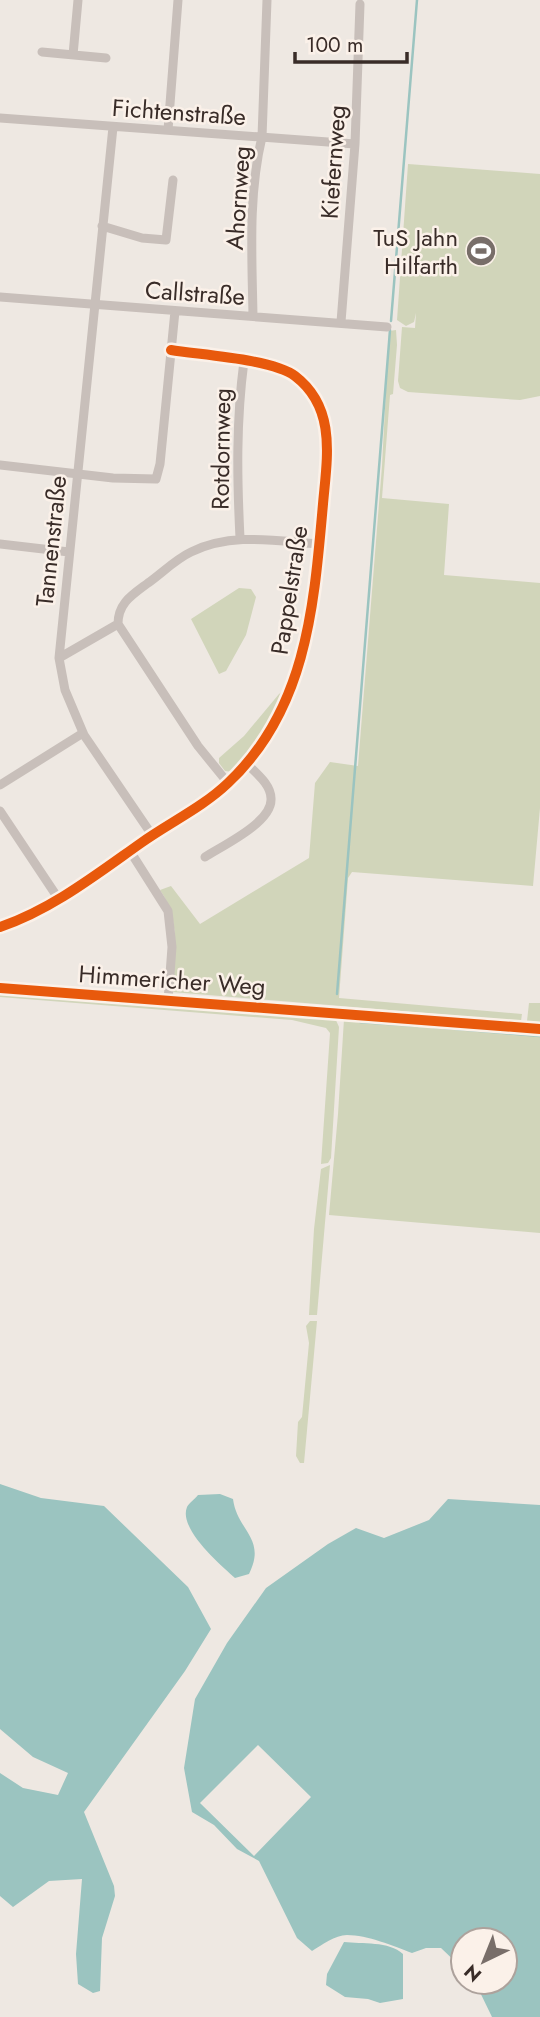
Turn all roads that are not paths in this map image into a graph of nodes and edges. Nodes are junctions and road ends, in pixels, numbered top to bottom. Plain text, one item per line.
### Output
1 (78, 0) edge
2 (178, 0) edge
3 (267, 0) edge
4 (360, 5) dead end
5 (42, 52) dead end
6 (73, 55) junction
7 (106, 58) dead end
8 (0, 118) edge
9 (113, 127) junction
10 (168, 130) junction
11 (262, 137) junction
12 (355, 144) junction
13 (173, 180) dead end
14 (102, 226) junction
15 (0, 297) edge
16 (94, 304) junction
17 (175, 311) junction
18 (253, 316) junction
19 (341, 322) junction
20 (387, 327) dead end
21 (172, 350) junction
22 (244, 361) junction
23 (0, 465) edge
24 (78, 474) junction
25 (240, 538) junction
26 (0, 544) edge
27 (318, 544) junction
28 (69, 552) junction
29 (118, 624) junction
30 (59, 658) junction
31 (83, 733) junction
32 (246, 764) junction
33 (228, 783) junction
34 (0, 785) edge
35 (0, 811) edge
36 (152, 835) junction
37 (130, 851) junction
38 (205, 858) dead end
39 (58, 898) junction
40 (0, 927) edge
41 (0, 988) edge
42 (168, 1001) junction
43 (540, 1029) edge

1 - 6 street
2 - 10 street
3 - 11 street, Ahornweg
4 - 12 street, Kiefernweg
5 - 6 street
6 - 7 street
8 - 9 street, Fichtenstraße
9 - 10 street, Fichtenstraße
9 - 14 street, Tannenstraße
10 - 11 street, Fichtenstraße
11 - 12 street, Fichtenstraße
11 - 18 street, Ahornweg
12 - 19 street, Kiefernweg
13 - 14 street
14 - 16 street, Tannenstraße
15 - 16 street, Callstraße
16 - 17 street, Callstraße
16 - 24 street, Tannenstraße
17 - 18 street, Callstraße
17 - 21 street
18 - 19 street, Callstraße
19 - 20 street, Callstraße
21 - 22 street, Pappelstraße
21 - 24 street
22 - 25 street, Rotdornweg
22 - 27 street, Pappelstraße
23 - 24 street
24 - 28 street, Tannenstraße
25 - 27 street
25 - 29 street
26 - 28 street
27 - 32 street, Pappelstraße
28 - 30 street, Tannenstraße
29 - 30 street
29 - 33 street
30 - 31 street, Tannenstraße
31 - 34 street
31 - 36 street, Tannenstraße
32 - 33 street, Pappelstraße
32 - 38 street
33 - 36 street, Pappelstraße
35 - 39 street
36 - 37 street, Pappelstraße
37 - 39 street, Pappelstraße
37 - 42 street
39 - 40 street, Pappelstraße
41 - 42 street, Himmericher Weg
42 - 43 street, Himmericher Weg

